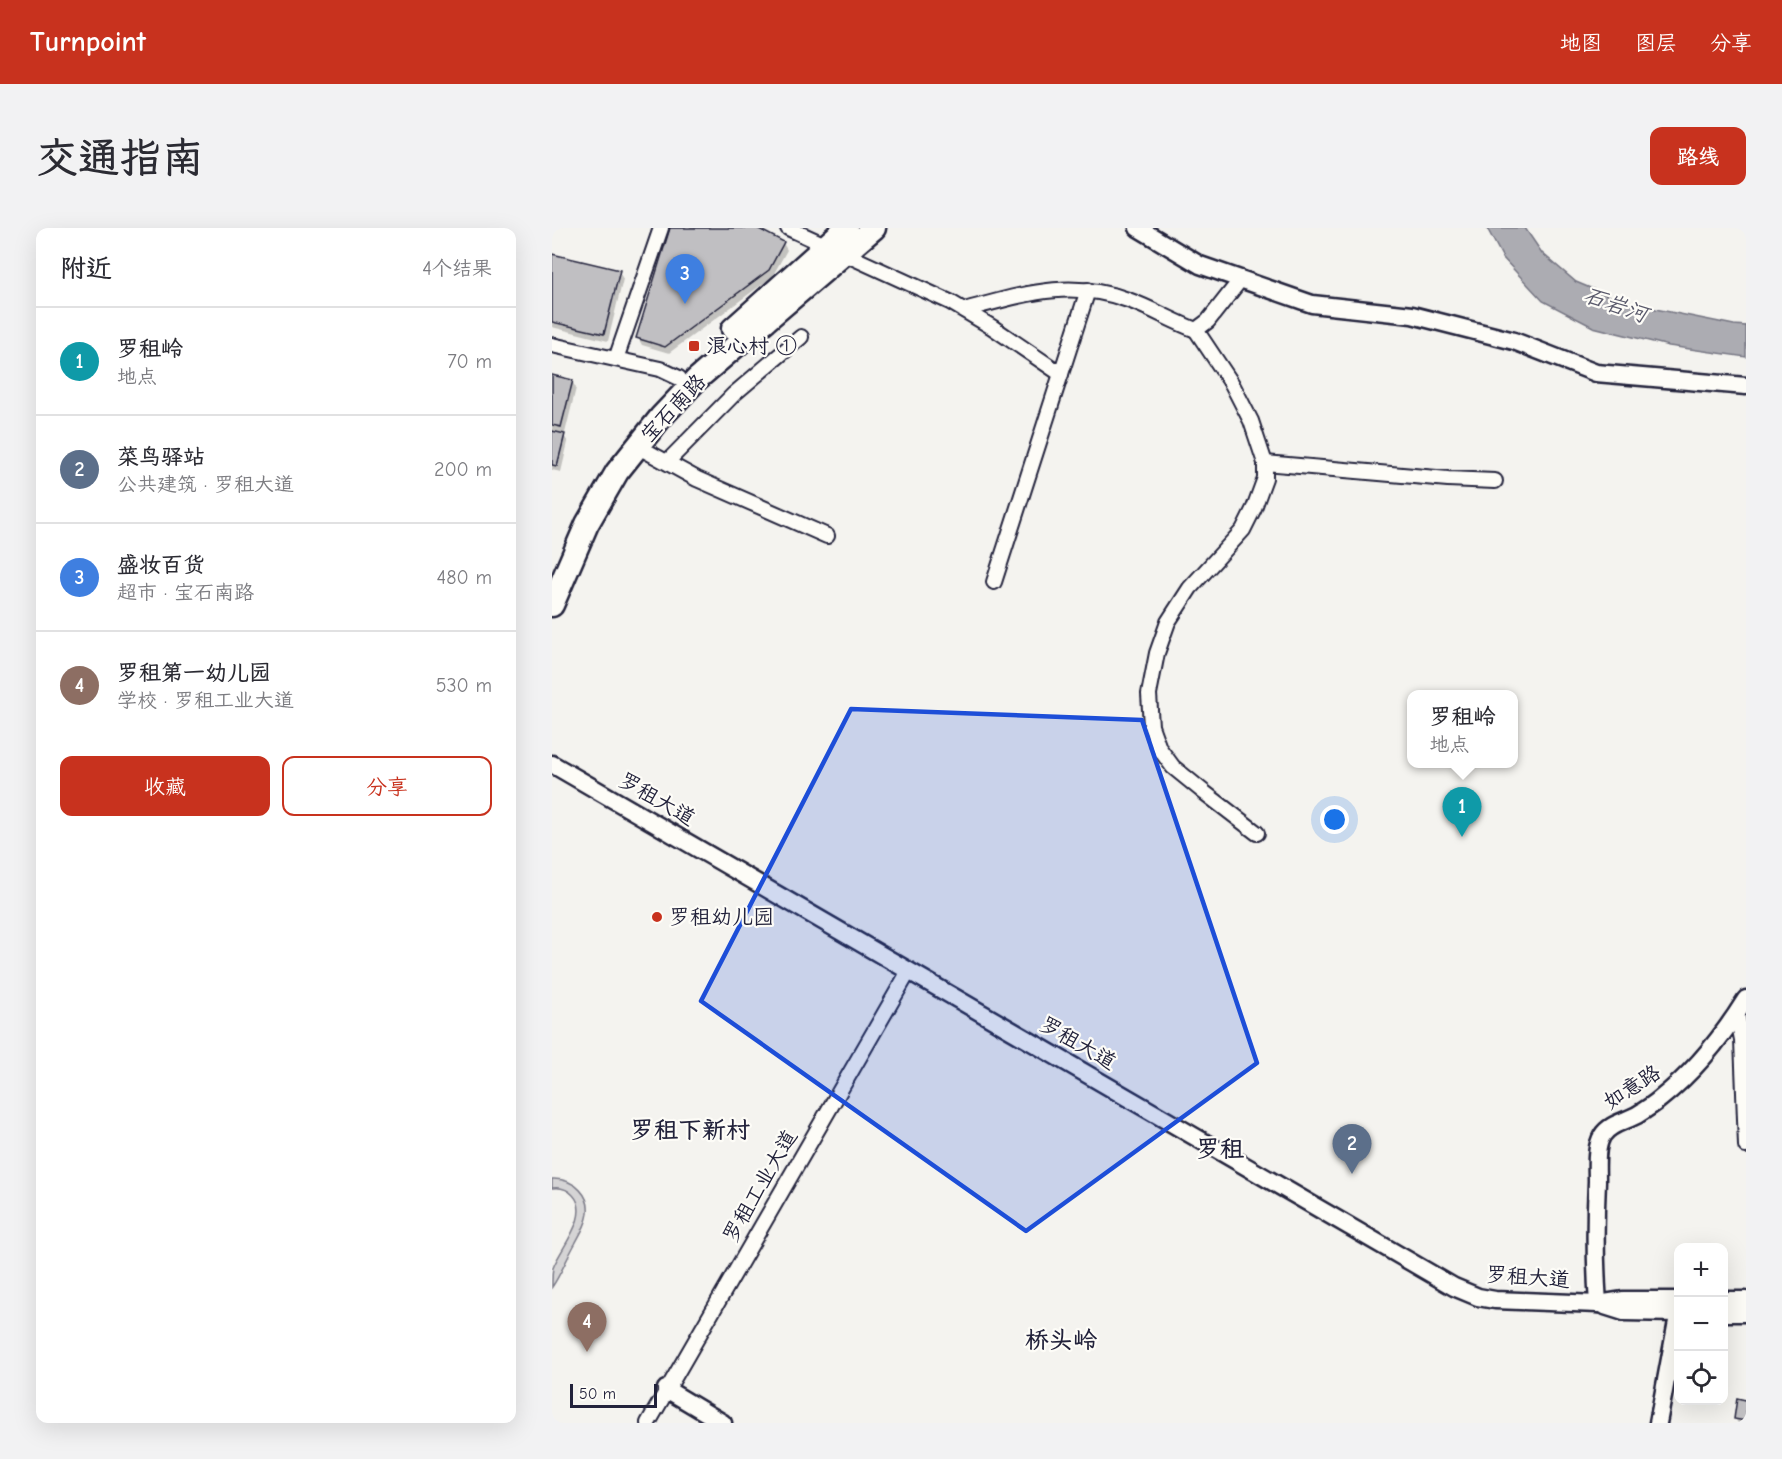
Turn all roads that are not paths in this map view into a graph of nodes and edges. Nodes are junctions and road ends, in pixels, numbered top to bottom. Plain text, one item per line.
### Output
1 (661, 228) edge
2 (788, 228) edge
3 (846, 228) edge
4 (874, 228) edge
5 (1138, 228) edge
6 (835, 250) junction
7 (1241, 279) junction
8 (1088, 290) junction
9 (964, 310) junction
10 (1196, 330) junction
11 (801, 337) dead end
12 (552, 345) edge
13 (616, 359) junction
14 (1061, 374) junction
15 (679, 378) junction
16 (1746, 386) edge
17 (638, 446) junction
18 (667, 462) junction
19 (1265, 463) junction
20 (1495, 481) dead end
21 (826, 536) dead end
22 (552, 564) edge
23 (994, 582) dead end
24 (552, 605) edge
25 (552, 764) edge
26 (1257, 833) dead end
27 (909, 971) junction
28 (1742, 1006) edge
29 (1745, 1107) edge
30 (1746, 1146) edge
31 (1674, 1300) edge
32 (1728, 1300) edge
33 (1746, 1300) edge
34 (1598, 1304) junction
35 (1746, 1312) edge
36 (1728, 1313) edge
37 (1674, 1315) edge
38 (1674, 1337) edge
39 (666, 1389) junction
40 (648, 1423) edge
41 (723, 1423) edge
42 (1658, 1423) edge

1 - 13 street
2 - 6 street
3 - 6 main road, 宝石南路
4 - 6 main road, 宝石南路
5 - 7 street
6 - 9 street
6 - 15 main road, 宝石南路
6 - 17 main road, 宝石南路
7 - 10 street
7 - 16 street
8 - 9 street
8 - 10 street
8 - 14 street
9 - 14 street
10 - 19 street
11 - 18 street
12 - 13 street
13 - 15 street
14 - 23 street
15 - 22 main road, 宝石南路
17 - 18 street
17 - 24 main road, 宝石南路
18 - 21 street
19 - 20 street
19 - 26 street
25 - 27 street, 罗租大道
27 - 34 street, 罗租大道
27 - 39 street, 罗租工业大道
28 - 29 street
28 - 34 street, 如意路
29 - 30 street
31 - 34 street
32 - 33 street
34 - 37 street
35 - 36 street
38 - 42 street
39 - 40 street, 罗租工业大道
39 - 41 street

